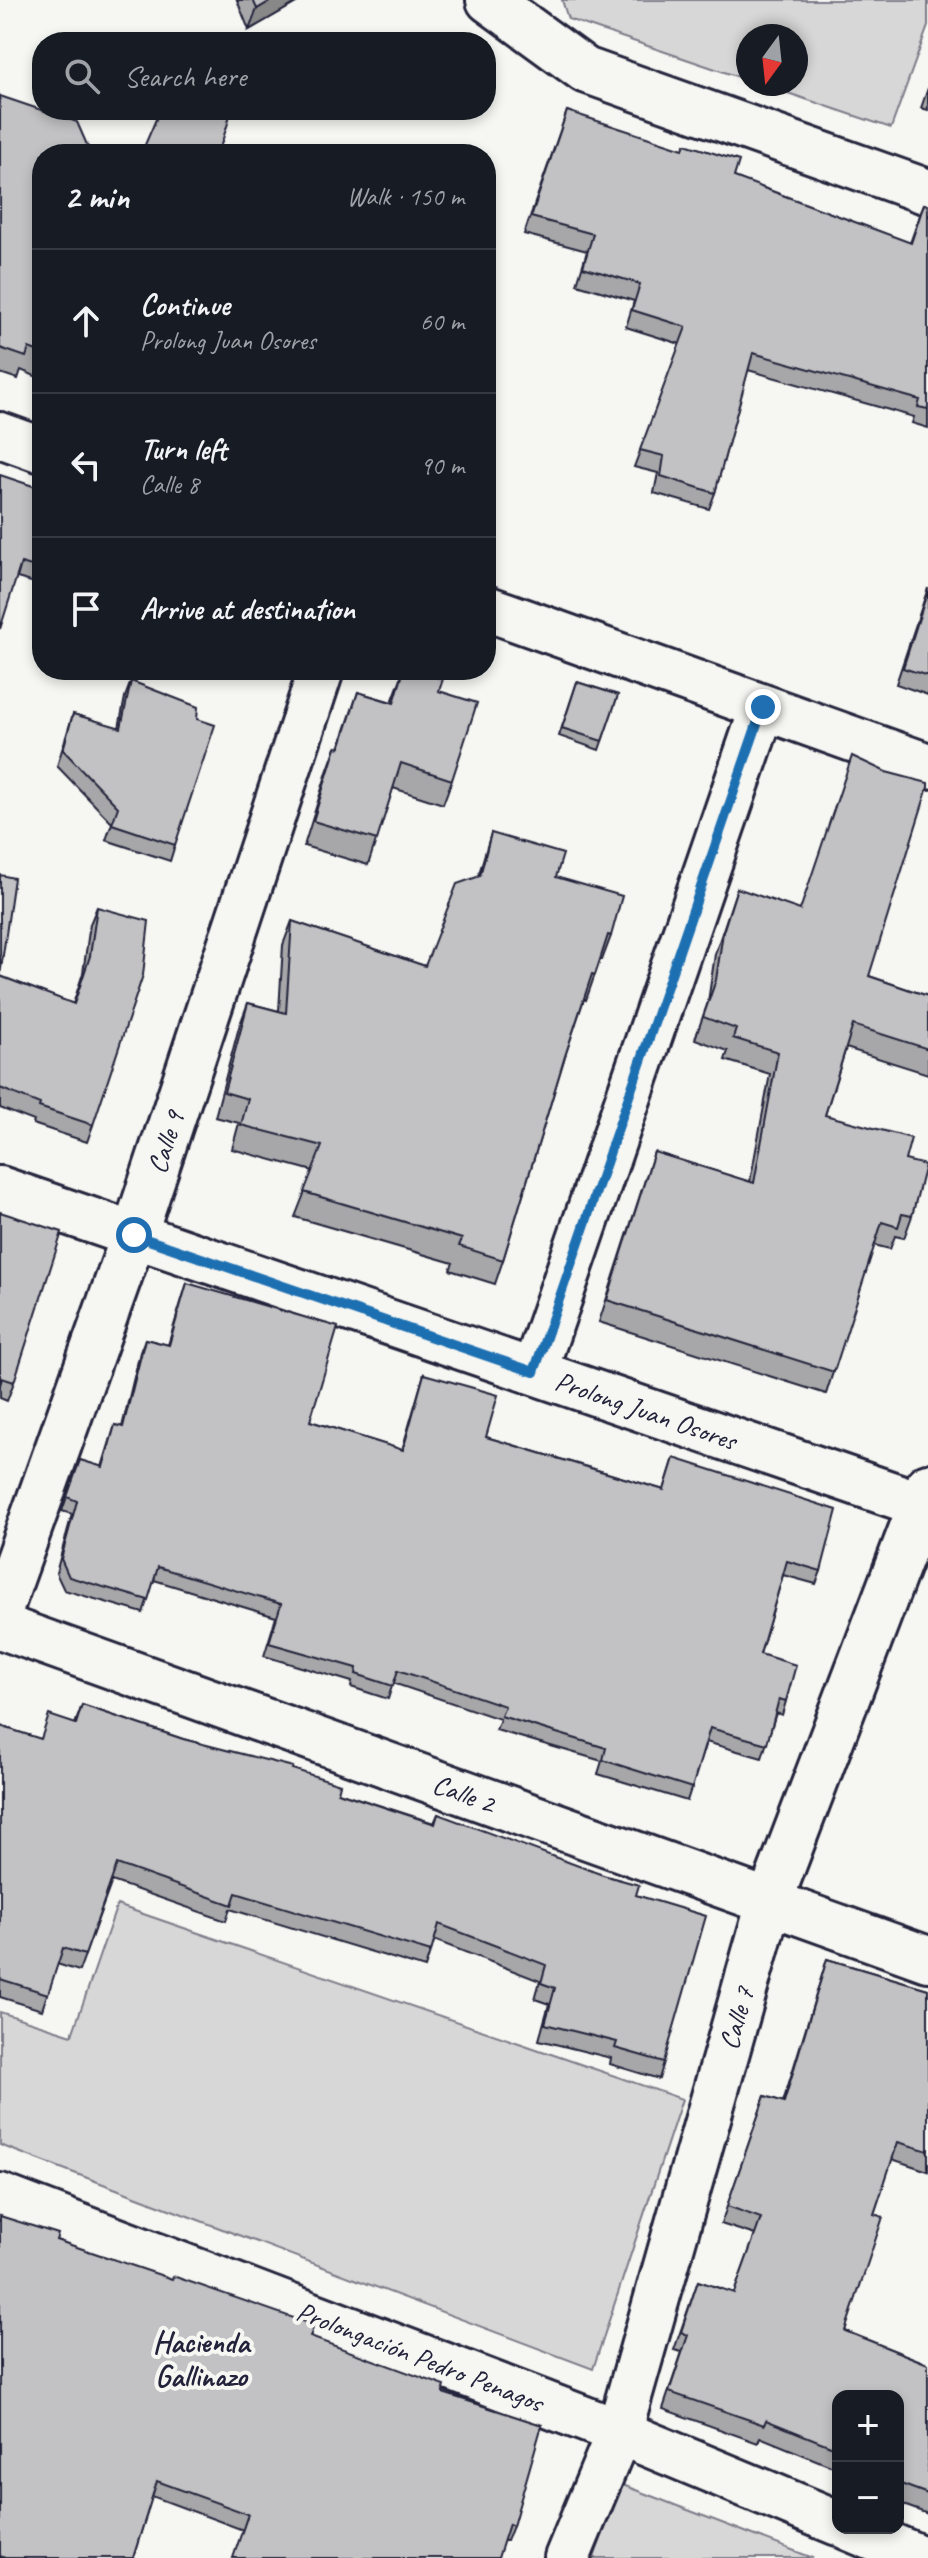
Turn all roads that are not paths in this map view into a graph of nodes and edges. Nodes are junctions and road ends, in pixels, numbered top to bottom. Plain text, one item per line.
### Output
1 (489, 0) edge
2 (928, 192) edge
3 (0, 435) edge
4 (32, 446) edge
5 (496, 612) edge
6 (318, 680) edge
7 (763, 707) junction
8 (928, 766) edge
9 (0, 1189) edge
10 (134, 1235) junction
11 (534, 1372) junction
12 (926, 1499) edge
13 (0, 1610) edge
14 (0, 1626) edge
15 (769, 1903) junction
16 (928, 1959) edge
17 (0, 2196) edge
18 (619, 2432) junction
19 (832, 2521) edge
20 (863, 2534) edge
21 (567, 2558) edge
22 (921, 2558) edge

1 - 2 street
3 - 4 street
5 - 7 street
6 - 10 street, Calle 9
7 - 8 street
7 - 11 street
9 - 10 street, Prolong Juan Osores
10 - 11 street, Prolong Juan Osores
10 - 13 street, Calle 9
11 - 12 street, Prolong Juan Osores
12 - 15 street, Calle 7
14 - 15 street, Calle 2
15 - 16 street, Calle 2
15 - 18 street, Calle 7
17 - 18 street, Prolongación Pedro Penagos
18 - 19 street, Prolongación Pedro Penagos
18 - 21 street, Calle 7
20 - 22 street

